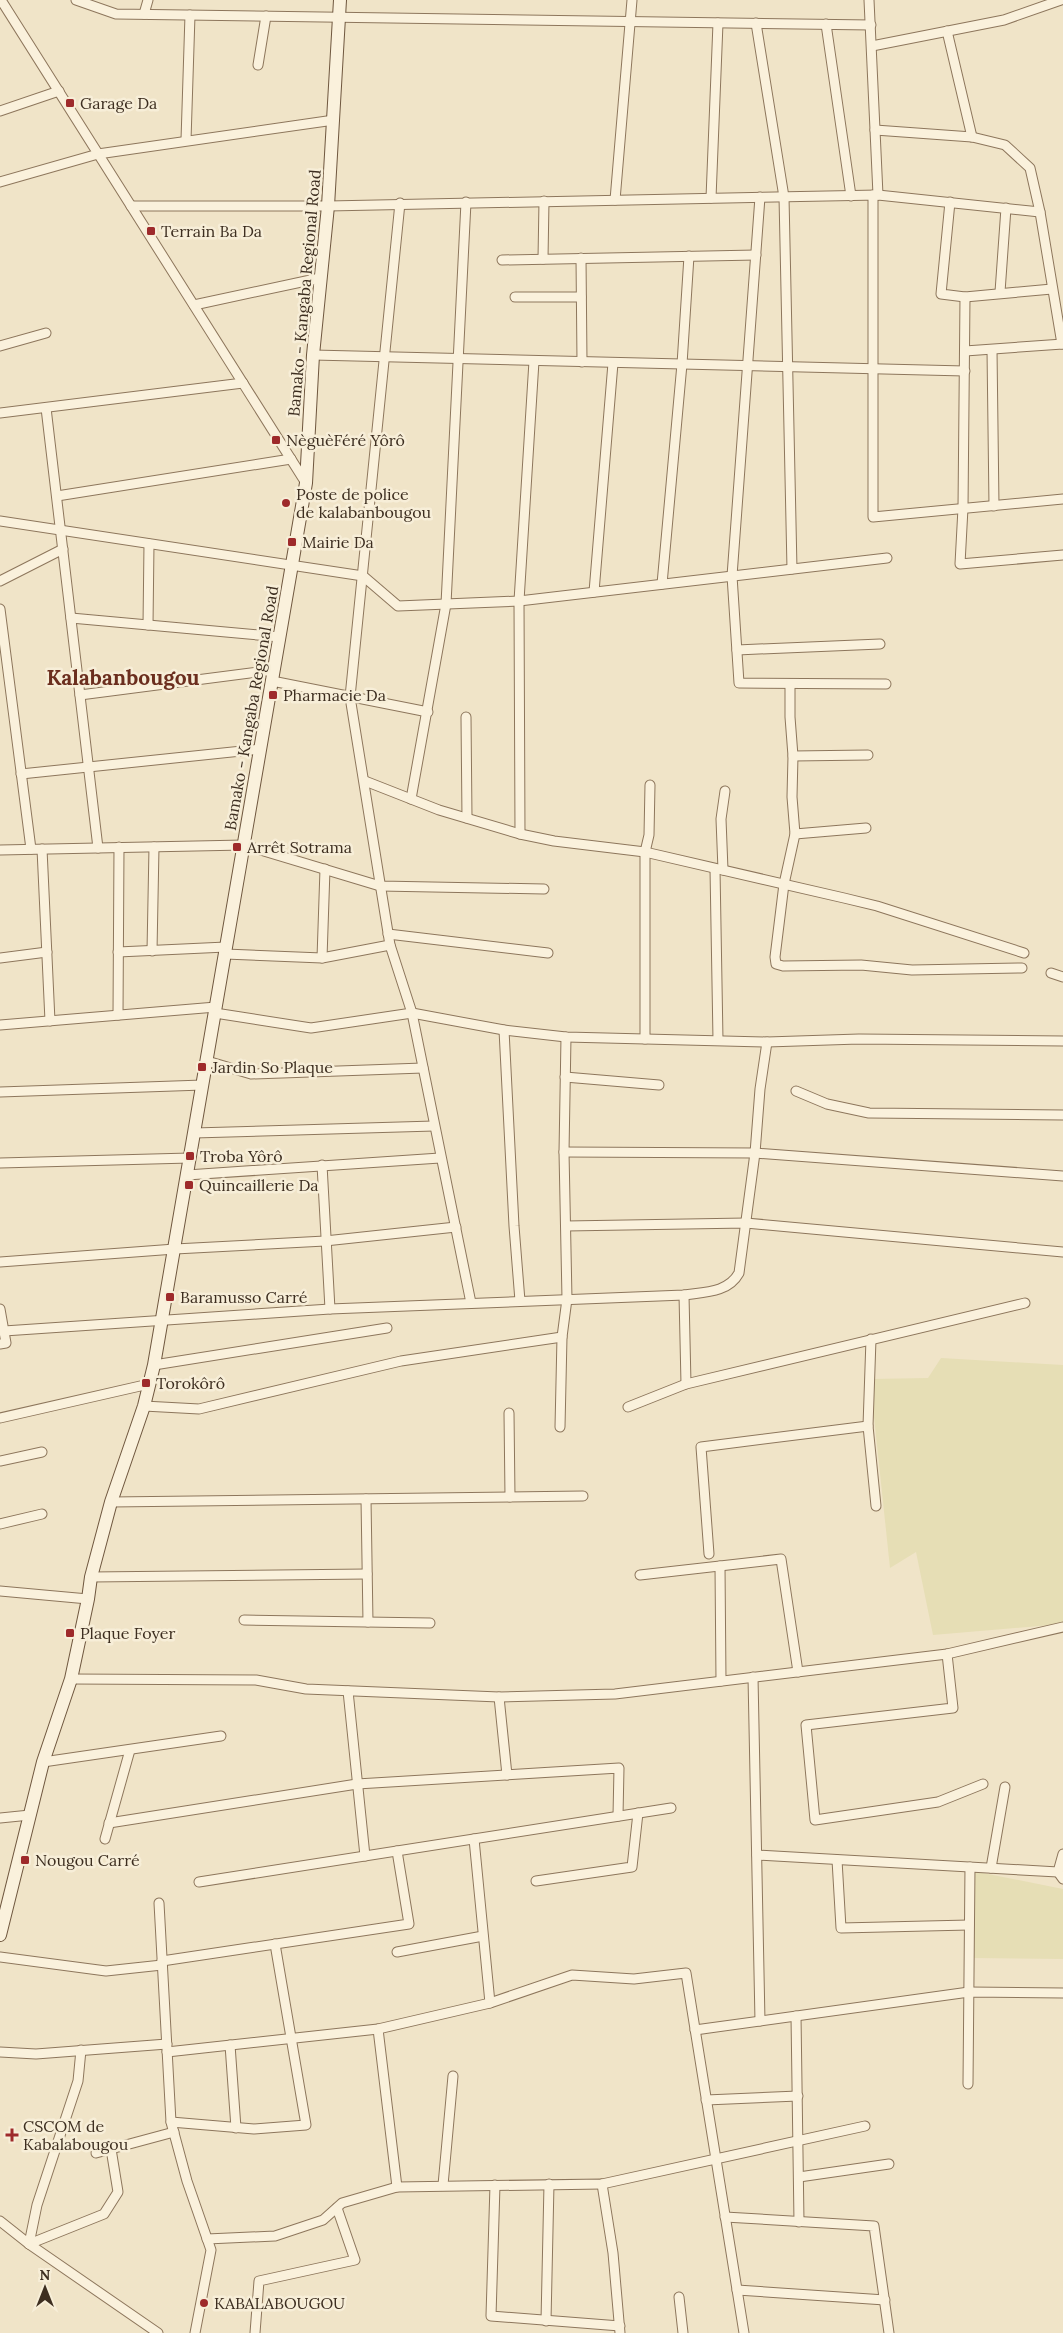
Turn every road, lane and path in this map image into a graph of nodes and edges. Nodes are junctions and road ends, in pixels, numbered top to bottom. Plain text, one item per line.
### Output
1 (1, 0) edge
2 (76, 0) edge
3 (148, 0) edge
4 (340, 0) edge
5 (632, 0) edge
6 (869, 0) edge
7 (1061, 0) edge
8 (144, 14) junction
9 (190, 15) junction
10 (266, 16) junction
11 (340, 16) junction
12 (631, 22) junction
13 (718, 23) junction
14 (756, 24) junction
15 (826, 24) junction
16 (871, 25) junction
17 (946, 31) junction
18 (872, 46) junction
19 (258, 65) dead end
20 (59, 92) junction
21 (0, 111) edge
22 (334, 120) junction
23 (875, 130) junction
24 (972, 137) junction
25 (186, 140) junction
26 (98, 154) junction
27 (0, 182) edge
28 (876, 195) junction
29 (851, 196) junction
30 (760, 197) junction
31 (784, 197) junction
32 (711, 198) junction
33 (615, 200) junction
34 (544, 201) junction
35 (466, 202) junction
36 (950, 202) junction
37 (400, 203) junction
38 (131, 206) junction
39 (328, 206) junction
40 (1006, 208) junction
41 (1040, 212) junction
42 (756, 255) junction
43 (689, 256) junction
44 (581, 258) junction
45 (543, 259) junction
46 (502, 260) dead end
47 (320, 278) junction
48 (1052, 289) junction
49 (1000, 292) junction
50 (515, 297) dead end
51 (582, 297) junction
52 (965, 297) junction
53 (194, 305) junction
54 (46, 332) dead end
55 (1062, 344) edge
56 (0, 346) edge
57 (992, 350) junction
58 (965, 351) junction
59 (313, 355) junction
60 (384, 357) junction
61 (458, 359) junction
62 (534, 361) junction
63 (582, 362) junction
64 (613, 362) junction
65 (682, 364) junction
66 (748, 366) junction
67 (788, 367) junction
68 (873, 369) junction
69 (965, 371) junction
70 (243, 383) junction
71 (46, 408) junction
72 (0, 413) edge
73 (291, 459) junction
74 (306, 483) junction
75 (57, 496) junction
76 (1063, 499) edge
77 (994, 506) junction
78 (963, 508) junction
79 (0, 521) edge
80 (61, 530) junction
81 (149, 544) junction
82 (62, 549) junction
83 (1063, 555) edge
84 (887, 558) dead end
85 (292, 566) junction
86 (792, 569) junction
87 (362, 576) junction
88 (732, 576) junction
89 (0, 581) edge
90 (662, 584) junction
91 (594, 592) junction
92 (519, 601) junction
93 (446, 604) junction
94 (0, 608) edge
95 (71, 618) junction
96 (148, 625) junction
97 (280, 638) junction
98 (880, 644) dead end
99 (737, 650) junction
100 (3, 656) edge
101 (273, 675) junction
102 (790, 684) junction
103 (886, 684) dead end
104 (80, 695) junction
105 (350, 697) junction
106 (428, 712) junction
107 (466, 717) dead end
108 (261, 749) junction
109 (868, 755) dead end
110 (794, 756) junction
111 (89, 767) junction
112 (21, 774) junction
113 (365, 781) junction
114 (650, 785) dead end
115 (725, 791) dead end
116 (411, 799) junction
117 (467, 818) junction
118 (866, 828) dead end
119 (520, 834) junction
120 (795, 834) junction
121 (244, 845) junction
122 (119, 847) junction
123 (154, 847) junction
124 (98, 848) junction
125 (31, 849) junction
126 (42, 849) junction
127 (0, 850) edge
128 (645, 852) junction
129 (325, 869) junction
130 (719, 870) junction
131 (784, 884) junction
132 (380, 886) junction
133 (544, 889) dead end
134 (388, 934) junction
135 (390, 945) junction
136 (226, 950) junction
137 (152, 951) junction
138 (47, 952) junction
139 (118, 952) junction
140 (548, 953) dead end
141 (1024, 953) dead end
142 (0, 958) edge
143 (322, 958) junction
144 (1022, 968) dead end
145 (1051, 974) dead end
146 (1063, 977) edge
147 (216, 1010) junction
148 (412, 1013) junction
149 (118, 1015) junction
150 (50, 1021) junction
151 (0, 1025) edge
152 (504, 1030) junction
153 (566, 1037) junction
154 (645, 1039) junction
155 (718, 1040) junction
156 (1063, 1041) edge
157 (766, 1042) junction
158 (207, 1060) junction
159 (423, 1068) junction
160 (565, 1077) junction
161 (203, 1085) junction
162 (659, 1085) dead end
163 (0, 1092) edge
164 (796, 1092) dead end
165 (1063, 1115) edge
166 (434, 1126) junction
167 (194, 1133) junction
168 (564, 1152) junction
169 (755, 1153) junction
170 (190, 1158) junction
171 (440, 1158) junction
172 (0, 1164) edge
173 (322, 1165) junction
174 (187, 1175) junction
175 (1063, 1176) edge
176 (746, 1224) junction
177 (566, 1226) junction
178 (456, 1227) junction
179 (325, 1241) junction
180 (174, 1248) junction
181 (1063, 1252) edge
182 (0, 1262) edge
183 (684, 1295) junction
184 (567, 1299) junction
185 (520, 1301) junction
186 (1025, 1302) dead end
187 (471, 1303) junction
188 (0, 1309) edge
189 (330, 1309) junction
190 (162, 1320) junction
191 (387, 1328) dead end
192 (4, 1331) junction
193 (562, 1337) junction
194 (871, 1339) junction
195 (0, 1344) edge
196 (154, 1365) junction
197 (149, 1384) junction
198 (686, 1384) junction
199 (144, 1406) junction
200 (628, 1407) dead end
201 (509, 1413) dead end
202 (0, 1418) edge
203 (868, 1426) junction
204 (560, 1427) dead end
205 (42, 1452) dead end
206 (0, 1461) edge
207 (583, 1496) dead end
208 (510, 1497) junction
209 (366, 1498) junction
210 (111, 1502) junction
211 (876, 1506) dead end
212 (42, 1514) dead end
213 (0, 1524) edge
214 (709, 1554) dead end
215 (720, 1566) junction
216 (367, 1574) junction
217 (640, 1574) dead end
218 (91, 1577) junction
219 (0, 1590) edge
220 (88, 1599) junction
221 (244, 1620) dead end
222 (368, 1622) junction
223 (430, 1623) dead end
224 (1063, 1627) edge
225 (947, 1654) junction
226 (798, 1672) junction
227 (753, 1677) junction
228 (70, 1679) junction
229 (721, 1681) junction
230 (348, 1691) junction
231 (499, 1697) junction
232 (221, 1736) dead end
233 (130, 1750) junction
234 (43, 1762) junction
235 (507, 1775) junction
236 (357, 1784) junction
237 (983, 1784) dead end
238 (1006, 1787) dead end
239 (671, 1808) dead end
240 (638, 1813) junction
241 (30, 1815) junction
242 (618, 1816) junction
243 (0, 1818) edge
244 (110, 1823) junction
245 (105, 1839) dead end
246 (474, 1839) junction
247 (397, 1851) junction
248 (1063, 1854) edge
249 (757, 1855) junction
250 (365, 1856) junction
251 (837, 1860) junction
252 (970, 1867) junction
253 (991, 1868) junction
254 (1061, 1875) edge
255 (536, 1881) dead end
256 (199, 1882) dead end
257 (159, 1903) dead end
258 (969, 1925) junction
259 (0, 1935) edge
260 (483, 1936) junction
261 (275, 1944) junction
262 (397, 1952) dead end
263 (0, 1957) edge
264 (162, 1963) junction
265 (969, 1992) junction
266 (1063, 1993) edge
267 (490, 2003) junction
268 (796, 2016) junction
269 (760, 2021) junction
270 (378, 2029) junction
271 (695, 2030) junction
272 (291, 2039) junction
273 (230, 2046) junction
274 (167, 2048) junction
275 (81, 2050) junction
276 (0, 2052) edge
277 (452, 2076) dead end
278 (968, 2084) dead end
279 (798, 2096) junction
280 (706, 2100) junction
281 (171, 2122) junction
282 (866, 2126) dead end
283 (236, 2128) junction
284 (174, 2132) junction
285 (798, 2141) junction
286 (111, 2149) junction
287 (96, 2153) dead end
288 (716, 2159) junction
289 (888, 2164) dead end
290 (799, 2177) junction
291 (495, 2184) junction
292 (550, 2184) junction
293 (602, 2184) junction
294 (442, 2185) junction
295 (397, 2187) junction
296 (337, 2208) junction
297 (725, 2217) junction
298 (0, 2222) edge
299 (799, 2222) junction
300 (207, 2239) junction
301 (29, 2244) junction
302 (737, 2290) junction
303 (679, 2297) dead end
304 (885, 2300) junction
305 (546, 2321) junction
306 (620, 2330) edge
307 (158, 2333) edge
308 (195, 2333) edge
309 (255, 2333) edge
310 (683, 2333) edge
311 (744, 2333) edge
312 (890, 2333) edge

1 - 20 street
2 - 8 street
3 - 8 street
4 - 11 street, Bamako - Kangaba Regional Road
5 - 12 street
6 - 16 street
7 - 17 street
8 - 9 street
9 - 10 street
9 - 25 street
10 - 11 street
10 - 19 street
11 - 12 street
11 - 22 street, Bamako - Kangaba Regional Road
12 - 13 street
12 - 33 street
13 - 14 street
13 - 32 street
14 - 15 street
14 - 31 street
15 - 16 street
15 - 29 street
16 - 18 street
17 - 18 street
17 - 24 street
18 - 23 street
20 - 21 street
20 - 26 street
22 - 25 street
22 - 39 street, Bamako - Kangaba Regional Road
23 - 24 street
23 - 28 street
24 - 41 street
25 - 26 street
26 - 27 street
26 - 38 street
28 - 29 street
28 - 36 street
28 - 68 street
29 - 31 street
30 - 31 street
30 - 32 street
30 - 42 street
31 - 67 street
32 - 33 street
33 - 34 street
34 - 35 street
34 - 45 street
35 - 37 street
35 - 61 street
36 - 40 street
36 - 52 street
37 - 39 street
37 - 60 street
38 - 39 street
38 - 53 street
39 - 47 street, Bamako - Kangaba Regional Road
40 - 41 street
40 - 49 street
41 - 48 street
42 - 43 street
42 - 66 street
43 - 44 street
43 - 65 street
44 - 45 street
44 - 51 street
45 - 46 street
47 - 53 street
47 - 59 street, Bamako - Kangaba Regional Road
48 - 49 street
48 - 55 street
49 - 52 street
50 - 51 street
51 - 63 street
52 - 58 street
53 - 70 street
54 - 56 street
55 - 57 street
57 - 58 street
57 - 77 street
58 - 69 street
59 - 60 street
59 - 74 street, Bamako - Kangaba Regional Road
60 - 61 street
60 - 87 street
61 - 62 street
61 - 93 street
62 - 63 street
62 - 92 street
63 - 64 street
64 - 65 street
64 - 91 street
65 - 66 street
65 - 90 street
66 - 67 street
66 - 88 street
67 - 68 street
67 - 86 street
68 - 69 street
68 - 78 street
69 - 78 street
70 - 71 street
70 - 73 street
71 - 72 street
71 - 75 street
73 - 74 street
73 - 75 street
74 - 85 street, Bamako - Kangaba Regional Road
75 - 80 street
76 - 77 street
77 - 78 street
78 - 83 street
79 - 80 street
80 - 81 street
80 - 82 street
81 - 85 street
81 - 96 street
82 - 89 street
82 - 95 street
84 - 86 street
85 - 87 street
85 - 97 street, Bamako - Kangaba Regional Road
86 - 88 street
87 - 93 street
87 - 105 street
88 - 90 street
88 - 99 street
90 - 91 street
91 - 92 street
92 - 93 street
92 - 119 street
93 - 106 street
94 - 100 street
95 - 96 street
95 - 104 street
96 - 97 street
97 - 101 street, Bamako - Kangaba Regional Road
98 - 99 street
99 - 102 street
100 - 112 street
101 - 104 street
101 - 105 street
101 - 108 street, Bamako - Kangaba Regional Road
102 - 103 street
102 - 110 street
104 - 111 street
105 - 106 street
105 - 113 street
106 - 116 street
107 - 117 street
108 - 111 street
108 - 121 street, Bamako - Kangaba Regional Road
109 - 110 street
110 - 120 street
111 - 112 street
111 - 124 street
112 - 125 street
113 - 116 street
113 - 132 street
114 - 128 street
115 - 130 street
116 - 117 street
117 - 119 street
118 - 120 street
119 - 128 street
120 - 131 street
121 - 123 street
121 - 129 street
121 - 136 street, Bamako - Kangaba Regional Road
122 - 123 street
122 - 124 street
122 - 139 street
123 - 137 street
124 - 126 street
125 - 126 street
125 - 127 street
126 - 138 street
128 - 130 street
128 - 154 street
129 - 132 street
129 - 143 street
130 - 131 street
130 - 155 street
131 - 141 street
131 - 144 street
132 - 133 street
132 - 134 street
134 - 135 street
134 - 140 street
135 - 143 street
135 - 148 street
136 - 137 street
136 - 143 street
136 - 147 street, Bamako - Kangaba Regional Road
137 - 139 street
138 - 142 street
138 - 150 street
139 - 149 street
145 - 146 street
147 - 148 street
147 - 149 street
147 - 158 street, Bamako - Kangaba Regional Road
148 - 152 street
148 - 159 street
149 - 150 street
150 - 151 street
152 - 153 street
152 - 185 street
153 - 154 street
153 - 160 street
154 - 155 street
155 - 157 street
156 - 157 street
157 - 169 street
158 - 159 street
158 - 161 street, Bamako - Kangaba Regional Road
159 - 166 street
160 - 162 street
160 - 168 street
161 - 163 street
161 - 167 street, Bamako - Kangaba Regional Road
164 - 165 street
166 - 167 street
166 - 171 street
167 - 170 street, Bamako - Kangaba Regional Road
168 - 169 street
168 - 177 street
169 - 175 street
169 - 176 street
170 - 172 street
170 - 174 street, Bamako - Kangaba Regional Road
171 - 173 street
171 - 178 street
173 - 174 street
173 - 179 street
174 - 180 street, Bamako - Kangaba Regional Road
176 - 177 street
176 - 181 street
176 - 183 street
177 - 184 street
178 - 179 street
178 - 187 street
179 - 180 street
179 - 189 street
180 - 182 street
180 - 190 street, Bamako - Kangaba Regional Road
183 - 184 street
183 - 198 street
184 - 185 street
184 - 193 street
185 - 187 street
186 - 194 street
187 - 189 street
188 - 192 street
189 - 190 street
190 - 192 street
190 - 196 street, Bamako - Kangaba Regional Road
191 - 196 street
192 - 195 street
193 - 199 street
193 - 204 street
194 - 198 street
194 - 203 street
196 - 197 street, Bamako - Kangaba Regional Road
197 - 199 street, Bamako - Kangaba Regional Road
197 - 202 street
198 - 200 street
199 - 210 street, Bamako - Kangaba Regional Road
201 - 208 street
203 - 211 street
203 - 214 street
205 - 206 street
207 - 208 street
208 - 209 street
209 - 210 street
209 - 216 street
210 - 218 street, Bamako - Kangaba Regional Road
212 - 213 street
215 - 217 street
215 - 226 street
215 - 229 street
216 - 218 street
216 - 222 street
218 - 220 street, Bamako - Kangaba Regional Road
219 - 220 street
220 - 228 street, Bamako - Kangaba Regional Road
221 - 222 street
222 - 223 street
224 - 225 street
225 - 226 street
225 - 237 street
226 - 227 street
227 - 229 street
227 - 249 street
228 - 230 street
228 - 234 street, Bamako - Kangaba Regional Road
229 - 231 street
230 - 231 street
230 - 236 street
231 - 235 street
232 - 233 street
233 - 234 street
233 - 244 street
234 - 241 street, Bamako - Kangaba Regional Road
235 - 236 street
235 - 242 street
236 - 244 street
236 - 250 street
238 - 253 street
239 - 240 street
240 - 242 street
240 - 255 street
241 - 243 street
241 - 259 street, Bamako - Kangaba Regional Road
242 - 246 street
244 - 245 street
246 - 247 street
246 - 260 street
247 - 250 street
247 - 261 street
248 - 254 street
249 - 251 street
249 - 269 street
250 - 256 street
251 - 252 street
251 - 258 street
252 - 253 street
252 - 258 street
253 - 254 street
257 - 264 street
258 - 265 street
260 - 262 street
260 - 267 street
261 - 264 street
261 - 272 street
263 - 264 street
264 - 274 street
265 - 266 street
265 - 268 street
265 - 278 street
267 - 270 street
267 - 271 street
268 - 269 street
268 - 279 street
269 - 271 street
270 - 272 street
270 - 295 street
271 - 280 street
272 - 273 street
272 - 283 street
273 - 274 street
273 - 283 street
274 - 275 street
274 - 281 street
275 - 276 street
275 - 301 street
277 - 294 street
279 - 280 street
279 - 285 street
280 - 288 street
281 - 283 street
281 - 284 street
282 - 285 street
284 - 286 street
284 - 300 street
285 - 288 street
285 - 290 street
286 - 287 street
286 - 301 street
288 - 293 street
288 - 297 street
289 - 290 street
290 - 299 street
291 - 292 street
291 - 294 street
291 - 305 street
292 - 293 street
292 - 305 street
293 - 306 street
294 - 295 street
295 - 296 street
296 - 300 street
296 - 309 street
297 - 299 street
297 - 302 street
298 - 301 street
299 - 304 street
300 - 308 street
301 - 307 street
302 - 304 street
302 - 311 street
303 - 310 street
304 - 312 street
305 - 306 street

